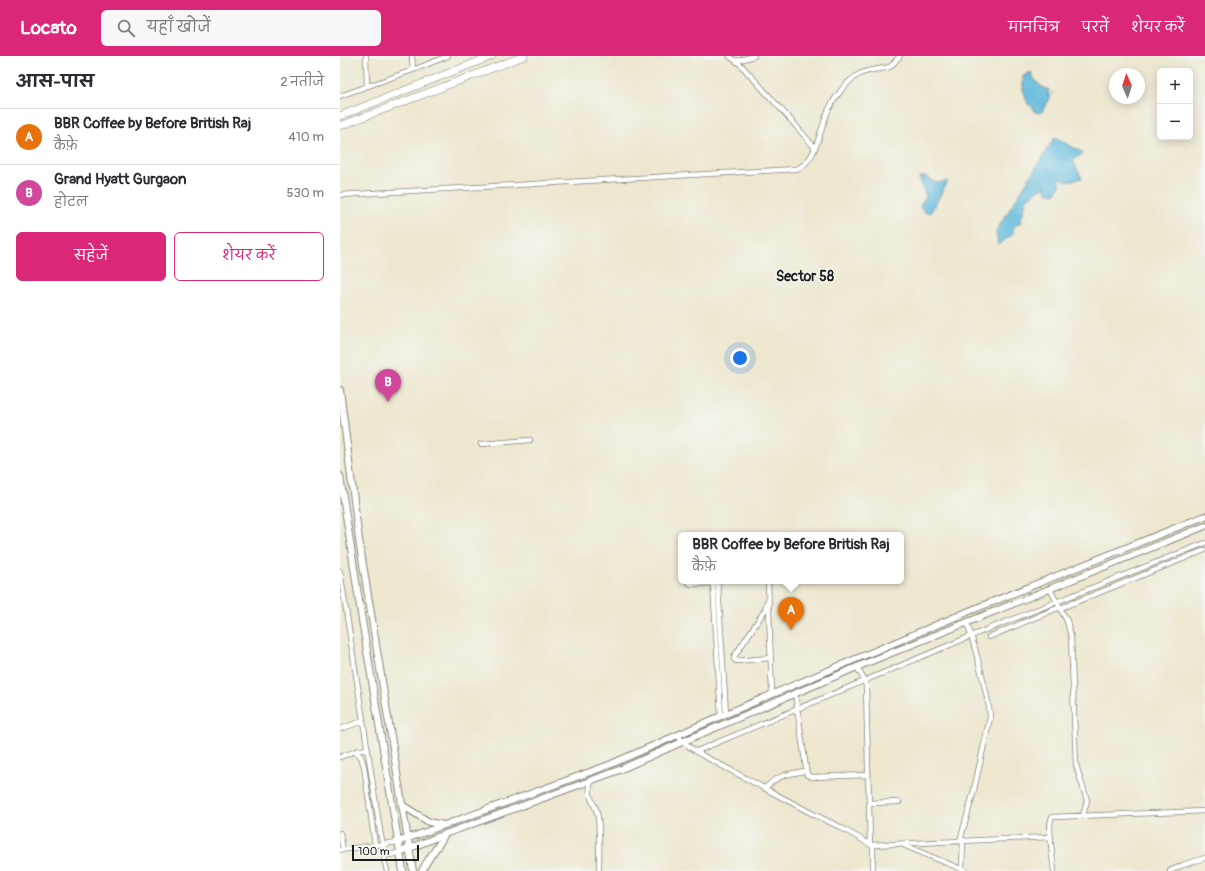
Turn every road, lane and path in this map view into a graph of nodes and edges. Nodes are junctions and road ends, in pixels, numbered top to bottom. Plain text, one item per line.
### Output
1 (366, 56) edge
2 (412, 56) edge
3 (448, 56) edge
4 (492, 56) edge
5 (524, 56) edge
6 (730, 56) edge
7 (754, 56) edge
8 (900, 56) edge
9 (748, 57) edge
10 (736, 60) junction
11 (413, 70) junction
12 (367, 86) junction
13 (340, 96) edge
14 (340, 116) edge
15 (341, 127) edge
16 (815, 148) junction
17 (340, 195) edge
18 (340, 390) edge
19 (530, 440) dead end
20 (481, 444) dead end
21 (340, 476) edge
22 (1205, 516) edge
23 (1205, 526) edge
24 (1205, 543) edge
25 (1205, 550) edge
26 (340, 571) edge
27 (718, 584) edge
28 (768, 584) edge
29 (1050, 589) junction
30 (768, 601) junction
31 (1058, 602) junction
32 (1060, 607) junction
33 (967, 623) junction
34 (972, 636) junction
35 (989, 637) dead end
36 (770, 658) junction
37 (857, 667) junction
38 (864, 681) junction
39 (795, 693) junction
40 (772, 695) junction
41 (797, 709) junction
42 (724, 715) junction
43 (363, 721) junction
44 (340, 729) edge
45 (678, 735) junction
46 (682, 742) junction
47 (367, 748) junction
48 (356, 751) junction
49 (697, 751) junction
50 (340, 757) edge
51 (805, 771) junction
52 (867, 775) junction
53 (591, 781) junction
54 (765, 788) junction
55 (899, 802) dead end
56 (869, 803) junction
57 (402, 805) junction
58 (1205, 811) edge
59 (1083, 816) junction
60 (445, 825) junction
61 (340, 833) edge
62 (445, 834) junction
63 (1051, 837) junction
64 (407, 839) junction
65 (962, 841) junction
66 (398, 842) junction
67 (382, 844) junction
68 (902, 844) junction
69 (376, 845) junction
70 (871, 845) junction
71 (409, 849) junction
72 (341, 850) edge
73 (400, 852) junction
74 (387, 854) junction
75 (1205, 858) edge
76 (963, 870) edge
77 (386, 871) edge
78 (403, 871) edge
79 (413, 871) edge
80 (422, 871) edge
81 (600, 871) edge
82 (873, 871) edge
83 (1054, 871) edge
84 (1170, 871) edge

1 - 12 street
2 - 11 street
3 - 11 street
4 - 14 main road
5 - 15 main road
6 - 10 street
7 - 9 street
8 - 16 street
9 - 10 street
10 - 16 street
11 - 12 street
12 - 13 street
16 - 17 street
18 - 57 street
19 - 20 street
21 - 66 street
22 - 40 street
23 - 29 street
24 - 31 street
25 - 32 street
26 - 43 street
27 - 42 street
28 - 30 street
29 - 31 street
29 - 33 street
30 - 36 street
30 - 36 street
31 - 32 street
31 - 34 street
32 - 35 street
32 - 59 street
33 - 34 street
33 - 37 street
34 - 38 street
34 - 65 street
36 - 40 street
37 - 38 street
37 - 39 street
38 - 41 street
38 - 52 street
39 - 41 street
39 - 46 street
40 - 42 street
41 - 49 street
41 - 51 street
42 - 45 street
43 - 44 street
43 - 47 street
45 - 46 street
45 - 60 street
46 - 49 street
46 - 53 street
47 - 48 street
47 - 67 street
48 - 50 street
48 - 69 street
49 - 54 street
51 - 52 street
51 - 54 street
52 - 56 street
53 - 62 street
53 - 81 street
54 - 70 street
55 - 56 street
56 - 70 street
57 - 60 street
57 - 64 street
58 - 59 street
59 - 63 street
60 - 64 street
61 - 72 street
62 - 71 street
62 - 80 street
63 - 65 street
63 - 83 street
64 - 66 street
64 - 71 street
65 - 68 street
65 - 76 street
66 - 67 street
66 - 73 street
67 - 69 street
67 - 74 street
68 - 70 street
68 - 76 street
69 - 72 street
70 - 82 street
71 - 73 street
71 - 79 street
73 - 74 street
73 - 78 street
74 - 77 street
75 - 84 street

